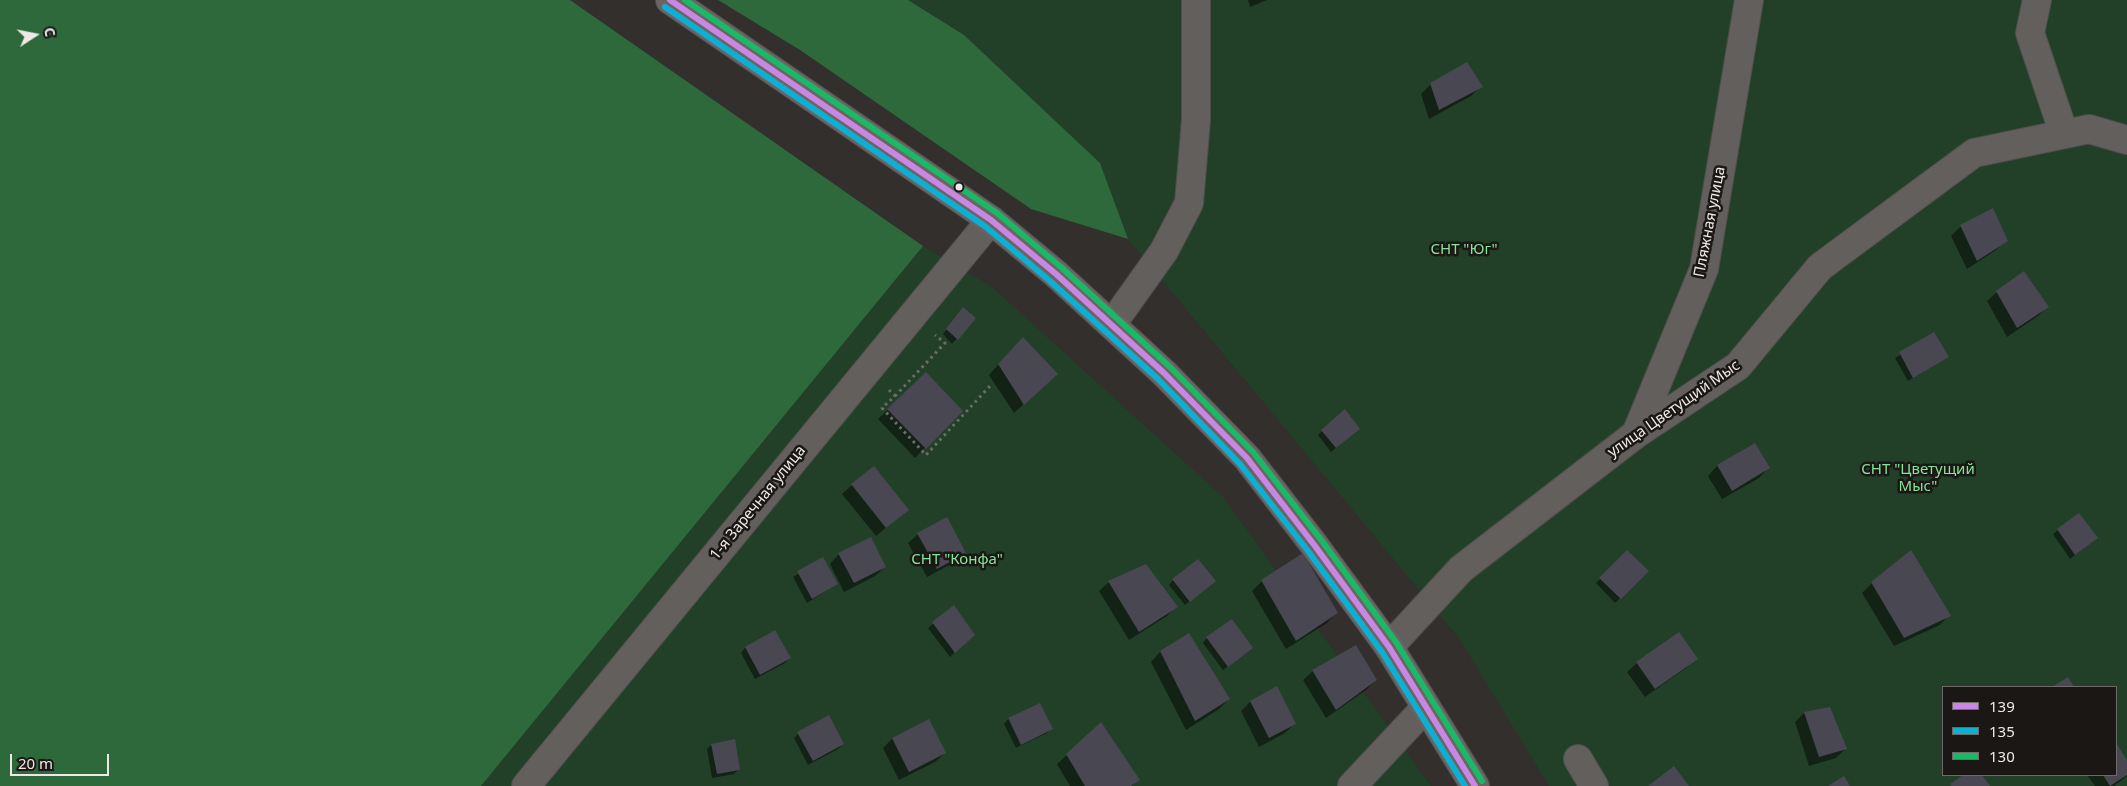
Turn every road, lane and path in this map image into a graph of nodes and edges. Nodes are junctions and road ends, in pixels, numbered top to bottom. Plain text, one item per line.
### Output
1 (670, 0) edge
2 (1196, 0) edge
3 (1749, 0) edge
4 (2037, 0) edge
5 (2064, 134) junction
6 (2127, 140) edge
7 (990, 220) junction
8 (1112, 324) junction
9 (882, 384) dead end
10 (990, 386) dead end
11 (1636, 434) junction
12 (1388, 647) junction
13 (1426, 707) junction
14 (1578, 759) dead end
15 (526, 786) edge
16 (1352, 786) edge
17 (1475, 786) edge
18 (1594, 786) edge

1 - 7 main road
2 - 8 street
3 - 11 street, Пляжная улица
4 - 5 street
5 - 6 street, улица Цветущий Мыс
5 - 11 street, улица Цветущий Мыс
7 - 8 main road
7 - 15 street, 1-я Заречная улица
8 - 12 main road
9 - 10 path
11 - 12 street, улица Цветущий Мыс
12 - 13 main road
13 - 16 street
13 - 17 main road
14 - 18 street

